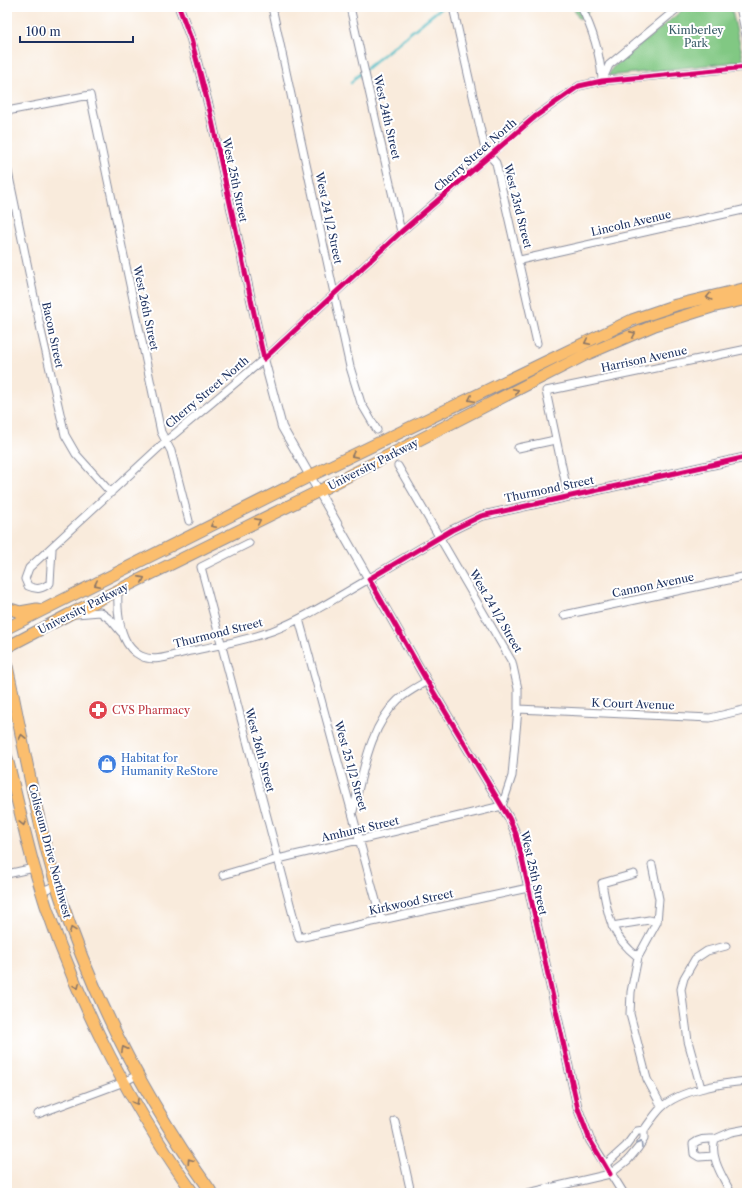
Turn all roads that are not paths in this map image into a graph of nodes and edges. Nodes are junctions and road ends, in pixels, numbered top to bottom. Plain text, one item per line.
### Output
1 (179, 7) edge
2 (272, 7) edge
3 (350, 7) edge
4 (453, 7) edge
5 (581, 7) edge
6 (679, 7) edge
7 (740, 7) edge
8 (747, 40) edge
9 (747, 67) edge
10 (602, 81) junction
11 (7, 111) edge
12 (490, 156) junction
13 (7, 166) edge
14 (747, 209) edge
15 (401, 232) junction
16 (520, 260) junction
17 (747, 288) edge
18 (334, 293) junction
19 (747, 299) edge
20 (537, 344) dead end
21 (747, 349) edge
22 (264, 359) junction
23 (377, 430) dead end
24 (556, 440) junction
25 (166, 441) junction
26 (518, 448) dead end
27 (747, 457) edge
28 (398, 466) dead end
29 (310, 476) junction
30 (319, 491) junction
31 (111, 493) junction
32 (568, 495) junction
33 (189, 522) dead end
34 (440, 537) junction
35 (249, 543) dead end
36 (52, 549) junction
37 (747, 576) edge
38 (369, 579) junction
39 (118, 591) junction
40 (51, 606) junction
41 (7, 608) edge
42 (68, 614) junction
43 (564, 615) dead end
44 (299, 619) junction
45 (7, 628) edge
46 (124, 636) junction
47 (221, 645) junction
48 (7, 647) edge
49 (7, 666) edge
50 (427, 681) junction
51 (518, 709) junction
52 (747, 709) edge
53 (26, 756) junction
54 (7, 758) edge
55 (502, 806) junction
56 (353, 811) junction
57 (360, 840) junction
58 (278, 859) junction
59 (652, 865) dead end
60 (34, 868) junction
61 (7, 874) edge
62 (634, 874) dead end
63 (223, 875) dead end
64 (57, 886) junction
65 (528, 888) junction
66 (42, 891) junction
67 (381, 919) junction
68 (658, 922) junction
69 (612, 926) junction
70 (299, 938) joint
71 (726, 946) dead end
72 (638, 957) junction
73 (137, 1075) junction
74 (747, 1081) edge
75 (124, 1082) junction
76 (701, 1088) junction
77 (662, 1107) junction
78 (38, 1114) dead end
79 (395, 1121) dead end
80 (747, 1129) edge
81 (644, 1130) junction
82 (715, 1139) junction
83 (622, 1150) junction
84 (714, 1156) junction
85 (630, 1158) junction
86 (605, 1165) junction
87 (610, 1174) junction
88 (193, 1193) edge
89 (212, 1193) edge
90 (411, 1193) edge
91 (528, 1193) edge
92 (623, 1193) edge
93 (731, 1193) edge

1 - 22 street, West 25th Street
2 - 18 street, West 24 1/2 Street
3 - 15 street, West 24th Street
4 - 12 street, West 23rd Street
5 - 10 street
6 - 10 street
7 - 8 street
9 - 10 street, Cherry Street North
10 - 12 street, Cherry Street North
11 - 25 street, West 26th Street
12 - 15 street, Cherry Street North
12 - 16 street, West 23rd Street
13 - 31 street, Bacon Street
14 - 16 street, Lincoln Avenue
15 - 18 street, Cherry Street North
16 - 20 street, West 23rd Street
17 -> 29 main road, University Parkway
18 - 22 street, Cherry Street North
18 - 23 street, West 24 1/2 Street
30 -> 19 main road, University Parkway
21 - 24 street, Harrison Avenue
22 - 25 street, Cherry Street North
22 - 29 street, West 25th Street
24 - 26 street
24 - 32 street
25 - 31 street, Cherry Street North
25 - 33 street, West 26th Street
27 - 32 street, Thurmond Street
28 - 34 street, West 24 1/2 Street
29 - 30 street, West 25th Street
29 -> 40 main road, University Parkway
30 - 38 street, West 25th Street
39 -> 30 main road, University Parkway
31 - 36 street, Cherry Street North
32 - 34 street, Thurmond Street
34 - 38 street, Thurmond Street
34 - 51 street, West 24 1/2 Street
35 - 47 street, West 26th Street
36 - 36 street, Cherry Street North
37 - 43 street, Cannon Avenue
38 - 44 street, Thurmond Street
38 - 50 street, West 25th Street
39 - 42 main road, University Parkway
39 - 46 street, Thurmond Street
40 - 41 main road
40 - 45 main road, University Parkway
42 - 46 street, Thurmond Street
42 - 48 main road, University Parkway
44 - 47 street, Thurmond Street
44 - 56 street, West 25 1/2 Street
46 - 47 street, Thurmond Street
47 - 58 street, West 26th Street
53 -> 49 main road, Coliseum Drive Northwest
50 - 55 street, West 25th Street
50 - 56 street
51 - 52 street, K Court Avenue
51 - 55 street, West 24 1/2 Street
53 - 54 main road
53 - 64 main road, Coliseum Drive Northwest
54 -> 60 main road, Coliseum Drive Northwest
55 - 57 street, Amhurst Street
55 - 65 street, West 25th Street
56 - 57 street, West 25 1/2 Street
57 - 58 street, Amhurst Street
57 - 67 street, West 25 1/2 Street
58 - 63 street, Amhurst Street
58 - 70 street, West 26th Street
59 - 68 street
60 - 61 street
60 - 66 main road, Coliseum Drive Northwest
62 - 69 street
64 - 66 street
73 -> 64 main road, Coliseum Drive Northwest
65 - 67 street, Kirkwood Street
65 - 86 street, West 25th Street
66 -> 75 main road, Coliseum Drive Northwest
67 - 70 street, Kirkwood Street
68 - 69 street
68 - 72 street
69 - 72 street
71 - 76 street
72 - 77 street
73 - 75 street
89 -> 73 main road, Coliseum Drive Northwest
74 - 76 street
75 - 78 street
75 -> 88 main road, Coliseum Drive Northwest
76 - 77 street
77 - 81 street
79 - 90 street
80 - 82 street
81 - 83 street
85 -> 81 street
82 - 84 street
82 - 84 street
83 - 85 street
83 - 86 street
84 - 93 street
85 - 87 street
86 - 87 street, West 25th Street
87 - 91 street
87 - 92 street, West 25th Street

